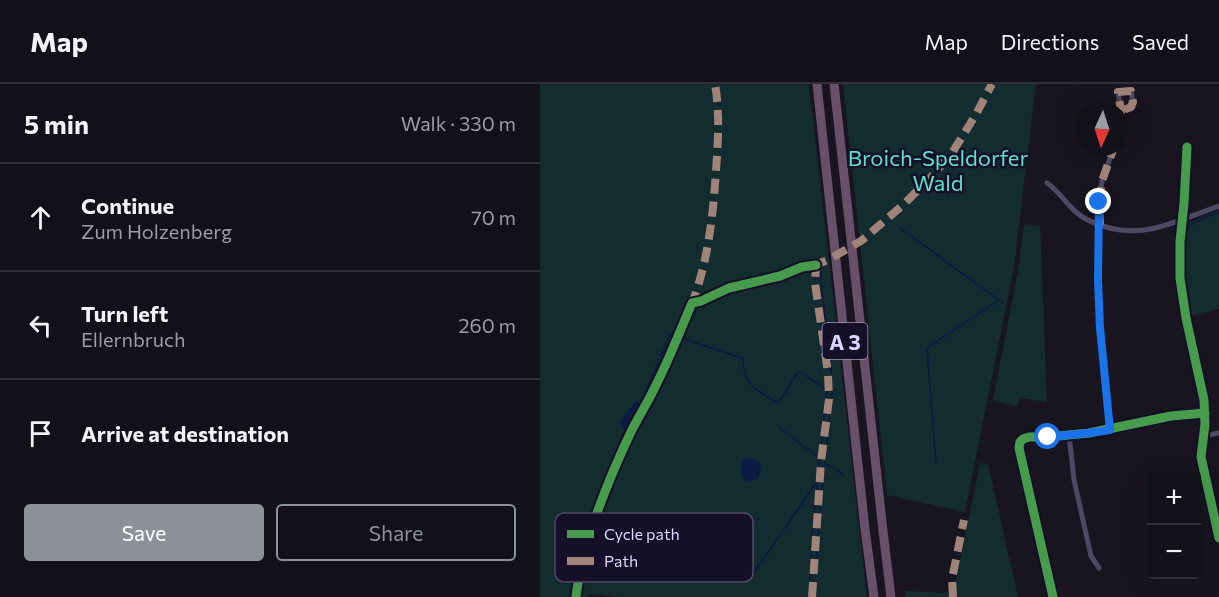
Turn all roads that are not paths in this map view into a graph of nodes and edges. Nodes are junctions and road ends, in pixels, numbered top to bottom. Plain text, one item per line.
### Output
1 (817, 84) edge
2 (834, 84) edge
3 (1187, 147) dead end
4 (1111, 156) edge
5 (1047, 183) dead end
6 (1219, 206) edge
7 (1182, 220) junction
8 (1100, 225) junction
9 (1205, 413) junction
10 (1110, 430) junction
11 (1219, 433) edge
12 (1069, 435) junction
13 (1203, 436) junction
14 (1219, 538) edge
15 (1099, 568) dead end
16 (874, 597) edge
17 (891, 597) edge
18 (1053, 597) edge

1 - 16 highway, A 3
2 - 17 highway, A 3
3 - 7 street
4 - 8 street
5 - 8 street
6 - 7 street
7 - 8 street
7 - 9 street
8 - 10 street
9 - 10 street
9 - 13 street
10 - 12 street
11 - 13 street
12 - 15 street
12 - 18 street
13 - 14 street

